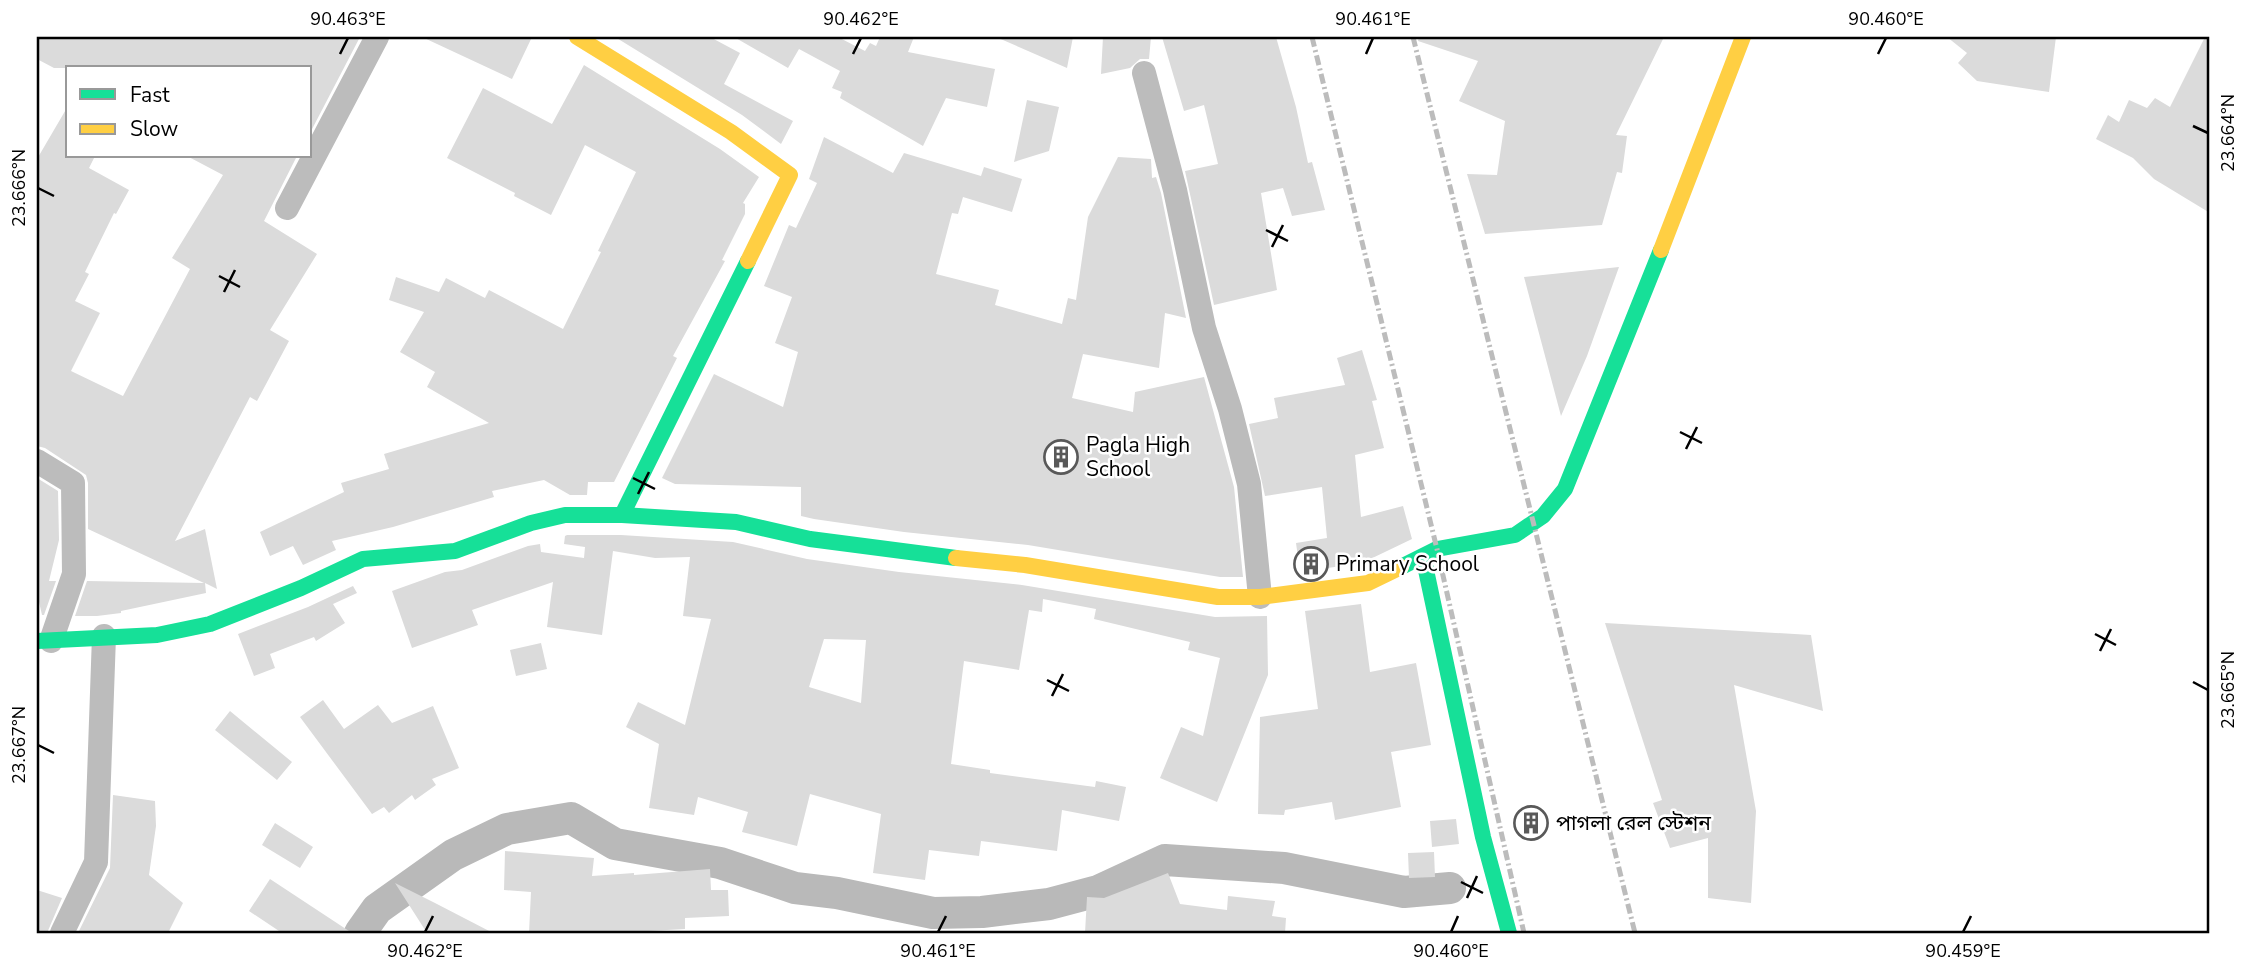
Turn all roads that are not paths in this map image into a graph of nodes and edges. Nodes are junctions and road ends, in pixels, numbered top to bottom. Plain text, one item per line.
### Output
1 (377, 37) edge
2 (577, 37) edge
3 (1743, 37) edge
4 (1144, 74) dead end
5 (287, 208) dead end
6 (37, 461) edge
7 (622, 515) junction
8 (1423, 556) junction
9 (1259, 597) junction
10 (104, 636) junction
11 (44, 641) edge
12 (62, 933) edge
13 (1509, 933) edge

1 - 5 street
2 - 7 street
3 - 8 street
4 - 9 street
6 - 11 street
7 - 9 street
7 - 10 street
8 - 9 street
8 - 13 street
10 - 11 street
10 - 12 street

